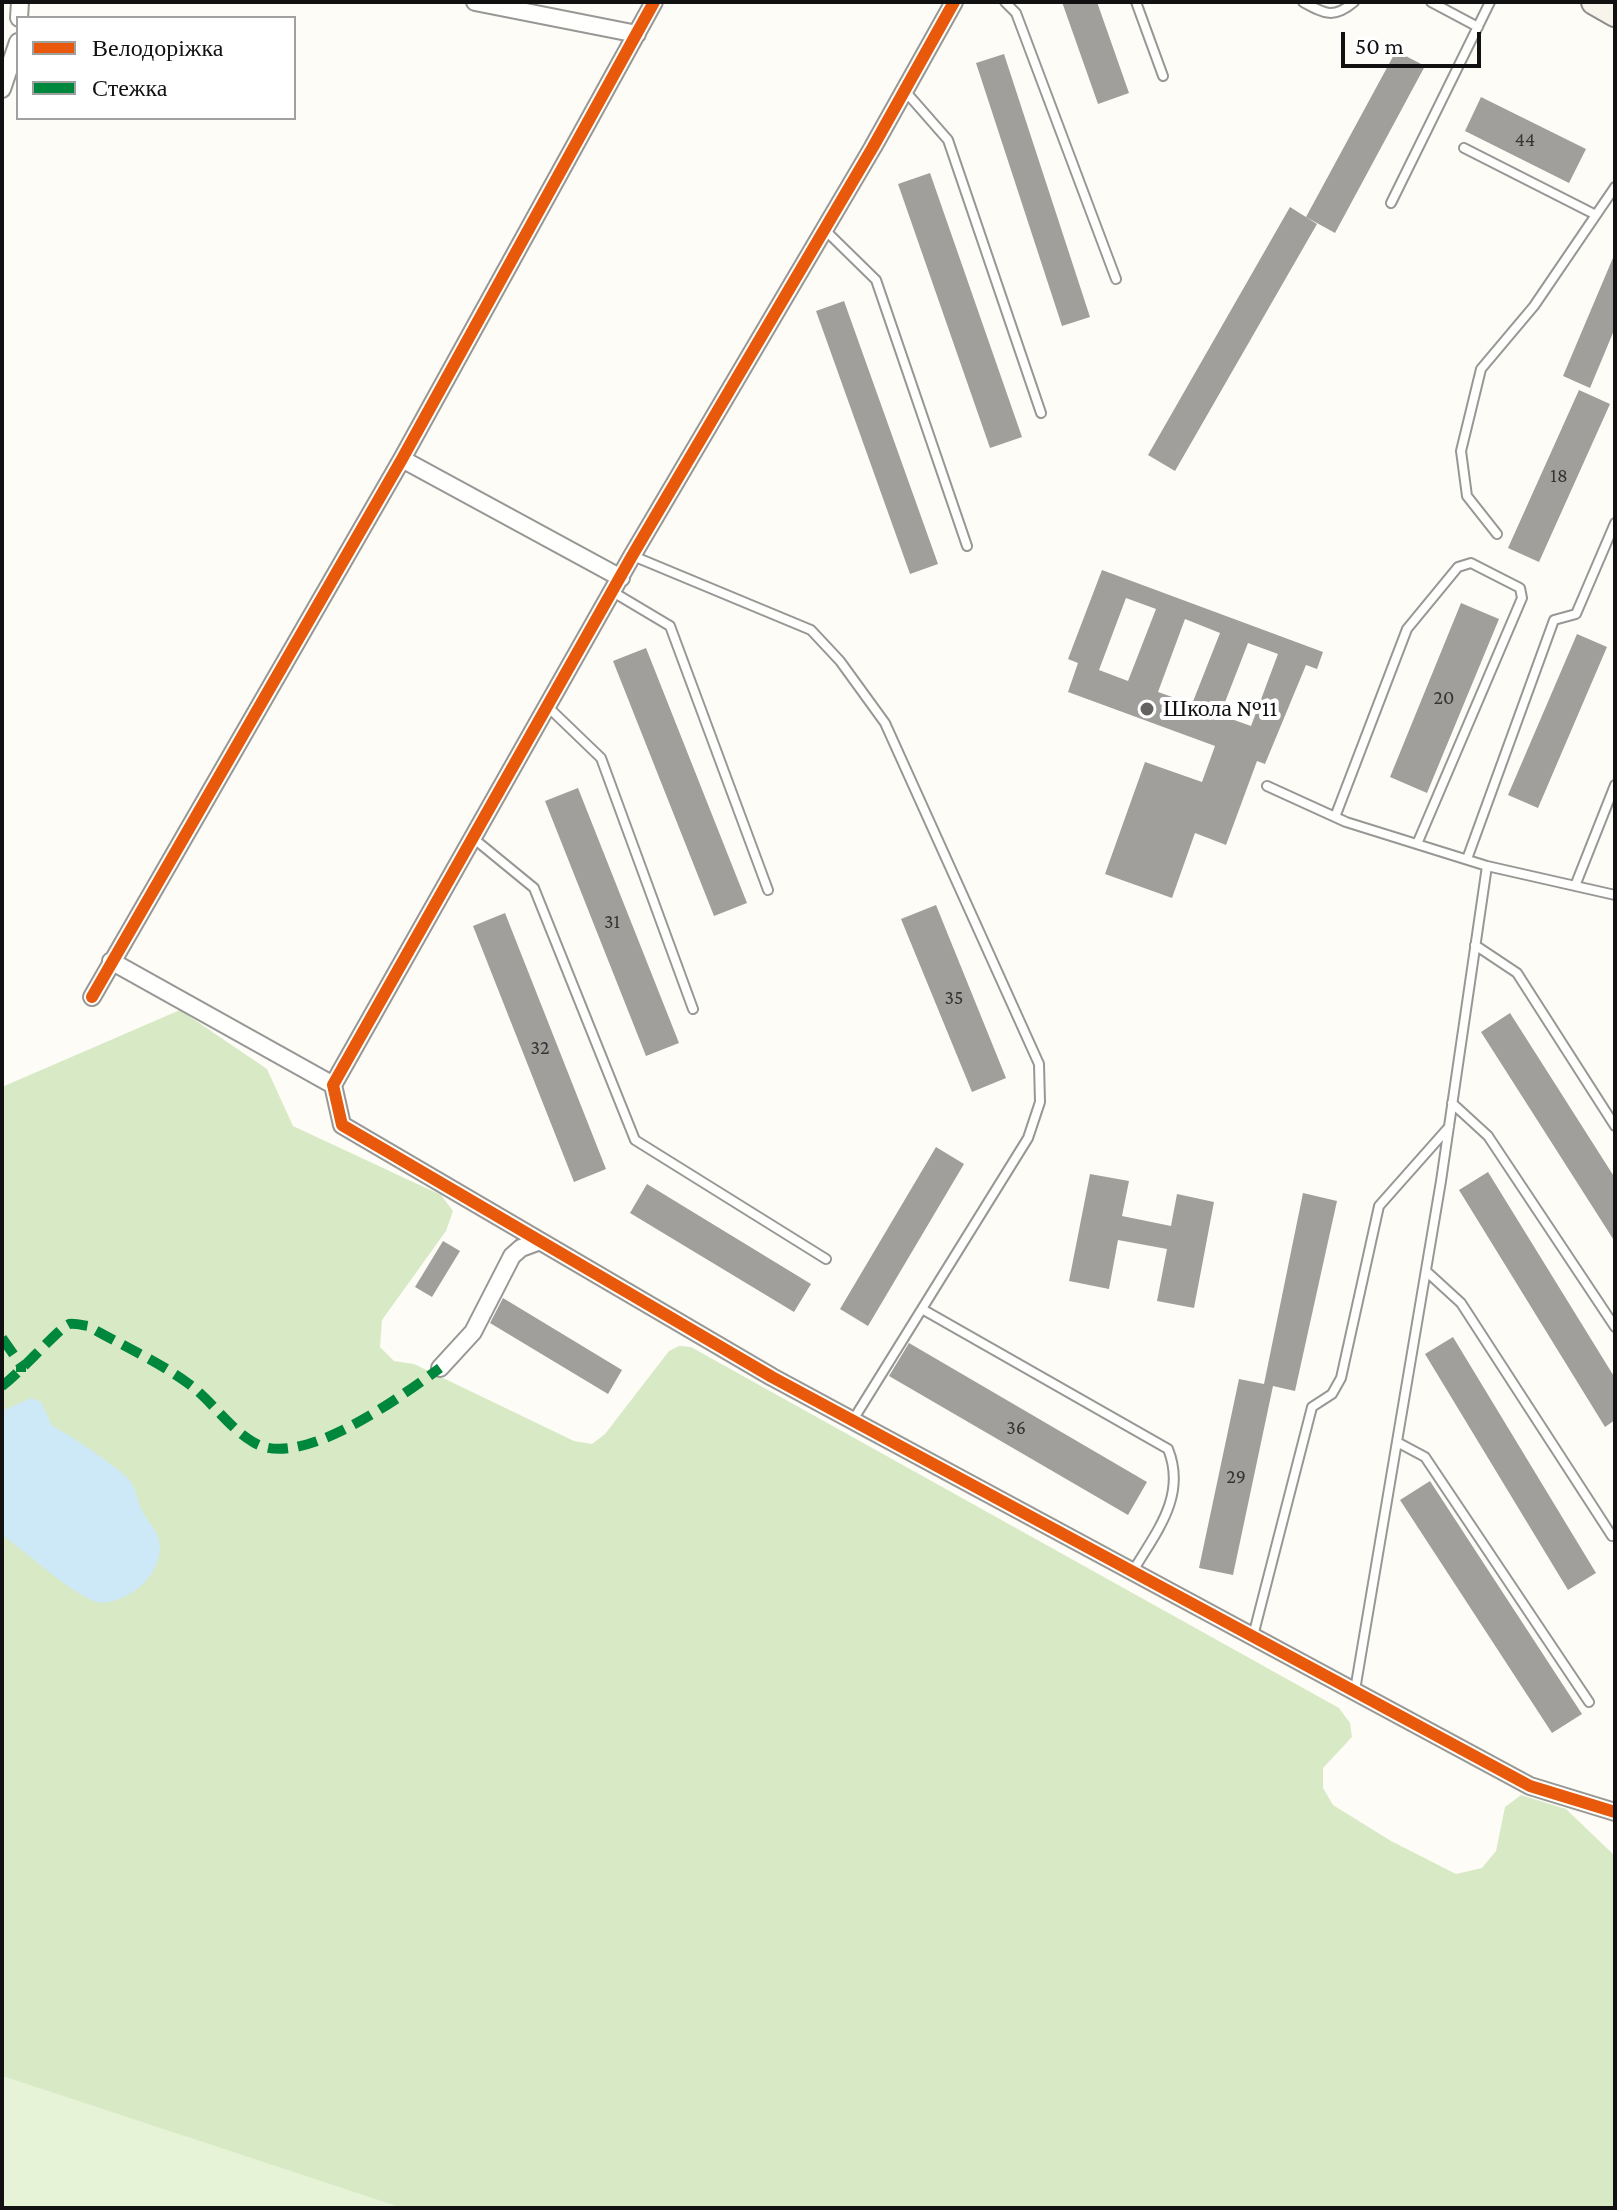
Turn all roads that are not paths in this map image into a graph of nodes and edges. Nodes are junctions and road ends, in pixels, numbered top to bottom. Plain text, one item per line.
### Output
1 (475, 2) edge
2 (654, 2) edge
3 (954, 2) edge
4 (1005, 2) edge
5 (1136, 2) edge
6 (1303, 2) edge
7 (1354, 2) edge
8 (1431, 2) edge
9 (1490, 2) edge
10 (1594, 2) edge
11 (1615, 14) edge
12 (1478, 27) junction
13 (637, 34) junction
14 (16, 48) edge
15 (1163, 76) dead end
16 (2, 89) edge
17 (905, 91) junction
18 (1464, 148) dead end
19 (1615, 187) edge
20 (1391, 203) dead end
21 (1596, 215) junction
22 (825, 230) junction
23 (1116, 279) dead end
24 (1041, 413) dead end
25 (402, 459) junction
26 (1615, 523) edge
27 (1497, 534) dead end
28 (967, 546) dead end
29 (632, 556) junction
30 (617, 585) junction
31 (548, 707) junction
32 (1615, 785) edge
33 (1267, 786) dead end
34 (1335, 817) junction
35 (473, 838) junction
36 (1417, 844) junction
37 (1467, 859) junction
38 (1487, 866) junction
39 (1575, 886) junction
40 (768, 890) dead end
41 (1615, 895) edge
42 (1475, 945) junction
43 (111, 961) junction
44 (92, 997) dead end
45 (693, 1009) dead end
46 (333, 1085) junction
47 (1452, 1103) junction
48 (1615, 1126) edge
49 (1449, 1127) junction
50 (540, 1241) junction
51 (826, 1259) dead end
52 (1426, 1271) junction
53 (922, 1309) junction
54 (1615, 1327) edge
55 (440, 1368) dead end
56 (853, 1421) junction
57 (1397, 1442) junction
58 (1612, 1536) dead end
59 (1133, 1571) junction
60 (1253, 1636) junction
61 (1355, 1690) junction
62 (1589, 1702) dead end
63 (1615, 1812) edge

1 - 13 street
2 - 13 street
3 - 17 street
4 - 23 lane
5 - 15 lane
6 - 7 lane
8 - 12 lane
9 - 12 lane
10 - 11 street
12 - 20 lane
13 - 25 street
14 - 16 street
17 - 22 street
17 - 24 lane
18 - 21 lane
19 - 21 lane
21 - 27 lane
22 - 28 lane
22 - 29 street
25 - 30 street
25 - 43 street
26 - 37 lane
29 - 30 street
29 - 53 lane
30 - 31 street
30 - 40 lane
31 - 35 street
31 - 45 lane
32 - 39 lane
33 - 34 lane
34 - 36 lane
34 - 36 lane
35 - 46 street
35 - 51 lane
36 - 37 lane
37 - 38 lane
38 - 39 lane
38 - 42 lane
39 - 41 lane
42 - 47 lane
42 - 48 lane
43 - 44 street
43 - 46 street
46 - 50 street
47 - 49 lane
47 - 54 lane
49 - 52 lane
49 - 60 lane
50 - 55 street
50 - 56 street
52 - 57 lane
52 - 58 lane
53 - 56 lane
53 - 59 lane
56 - 59 street
57 - 61 lane
57 - 62 lane
59 - 60 street
60 - 61 street
61 - 63 street

